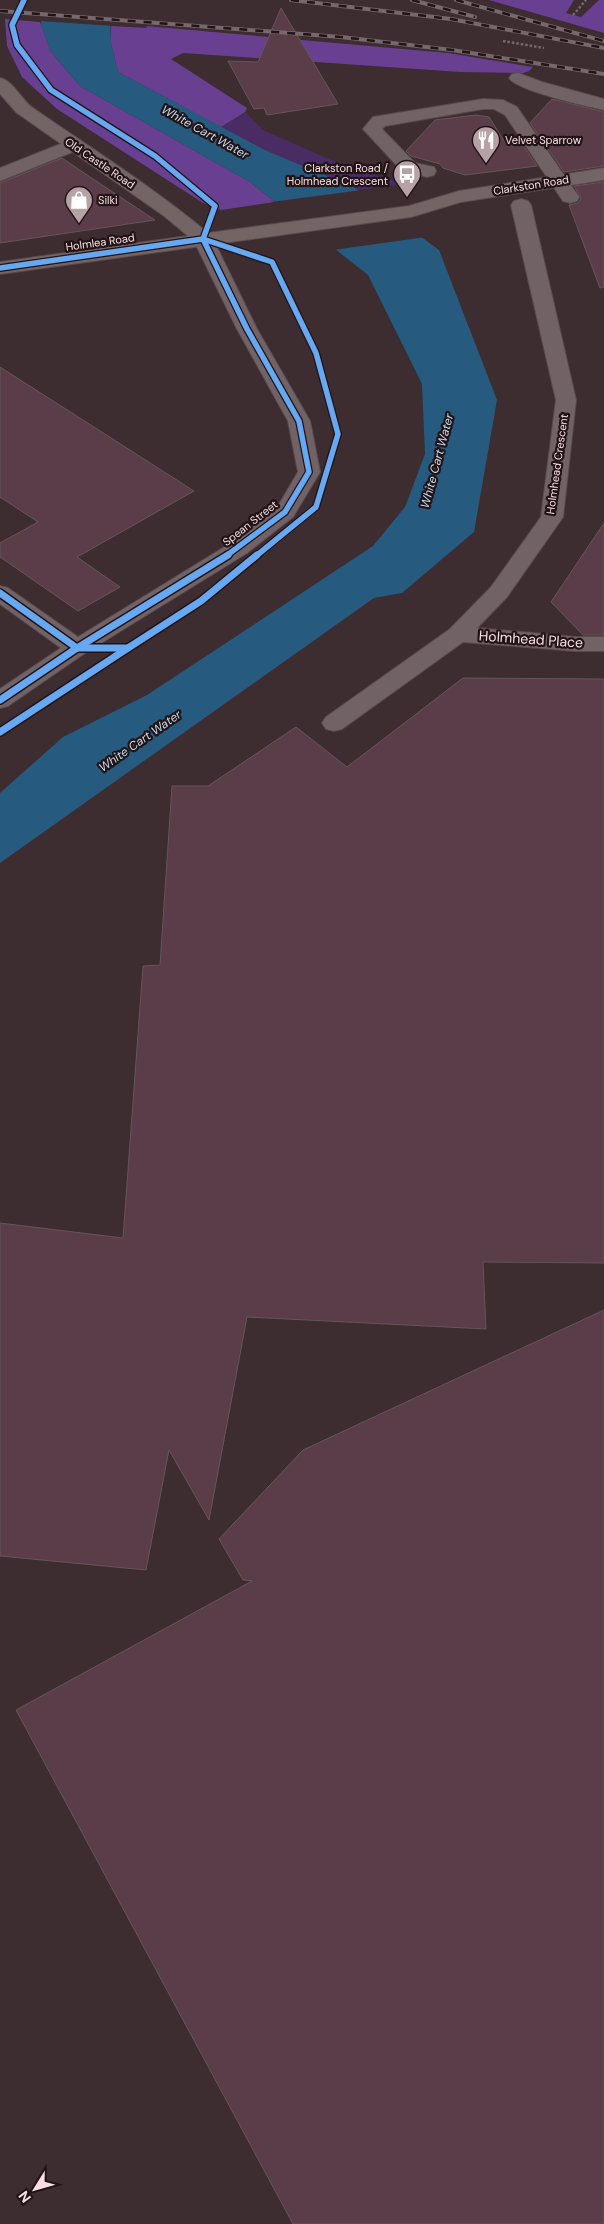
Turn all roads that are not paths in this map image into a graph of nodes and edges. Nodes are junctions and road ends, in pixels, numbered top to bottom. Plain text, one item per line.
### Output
1 (518, 78) dead end
2 (0, 83) edge
3 (604, 105) edge
4 (73, 145) junction
5 (427, 172) dead end
6 (604, 174) edge
7 (0, 175) edge
8 (559, 181) junction
9 (604, 192) edge
10 (570, 197) junction
11 (521, 205) junction
12 (410, 211) junction
13 (203, 239) junction
14 (0, 268) edge
15 (0, 593) edge
16 (458, 634) junction
17 (604, 644) edge
18 (77, 648) junction
19 (0, 700) edge
20 (334, 723) dead end

1 - 3 street
2 - 4 main road, Old Castle Road
4 - 7 street
4 - 13 main road, Old Castle Road
5 - 8 street
6 - 8 main road, Clarkston Road
8 - 10 street
8 - 12 main road, Clarkston Road
9 - 10 main road, Clarkston Road
10 - 11 main road, Clarkston Road
11 - 12 main road, Clarkston Road
11 - 16 street, Holmhead Crescent
12 - 13 main road, Holmlea Road
13 - 14 main road, Holmlea Road
13 - 18 street, Spean Street
15 - 18 street
16 - 17 street, Holmhead Place
16 - 20 street, Holmhead Crescent
18 - 19 street, Spean Street

